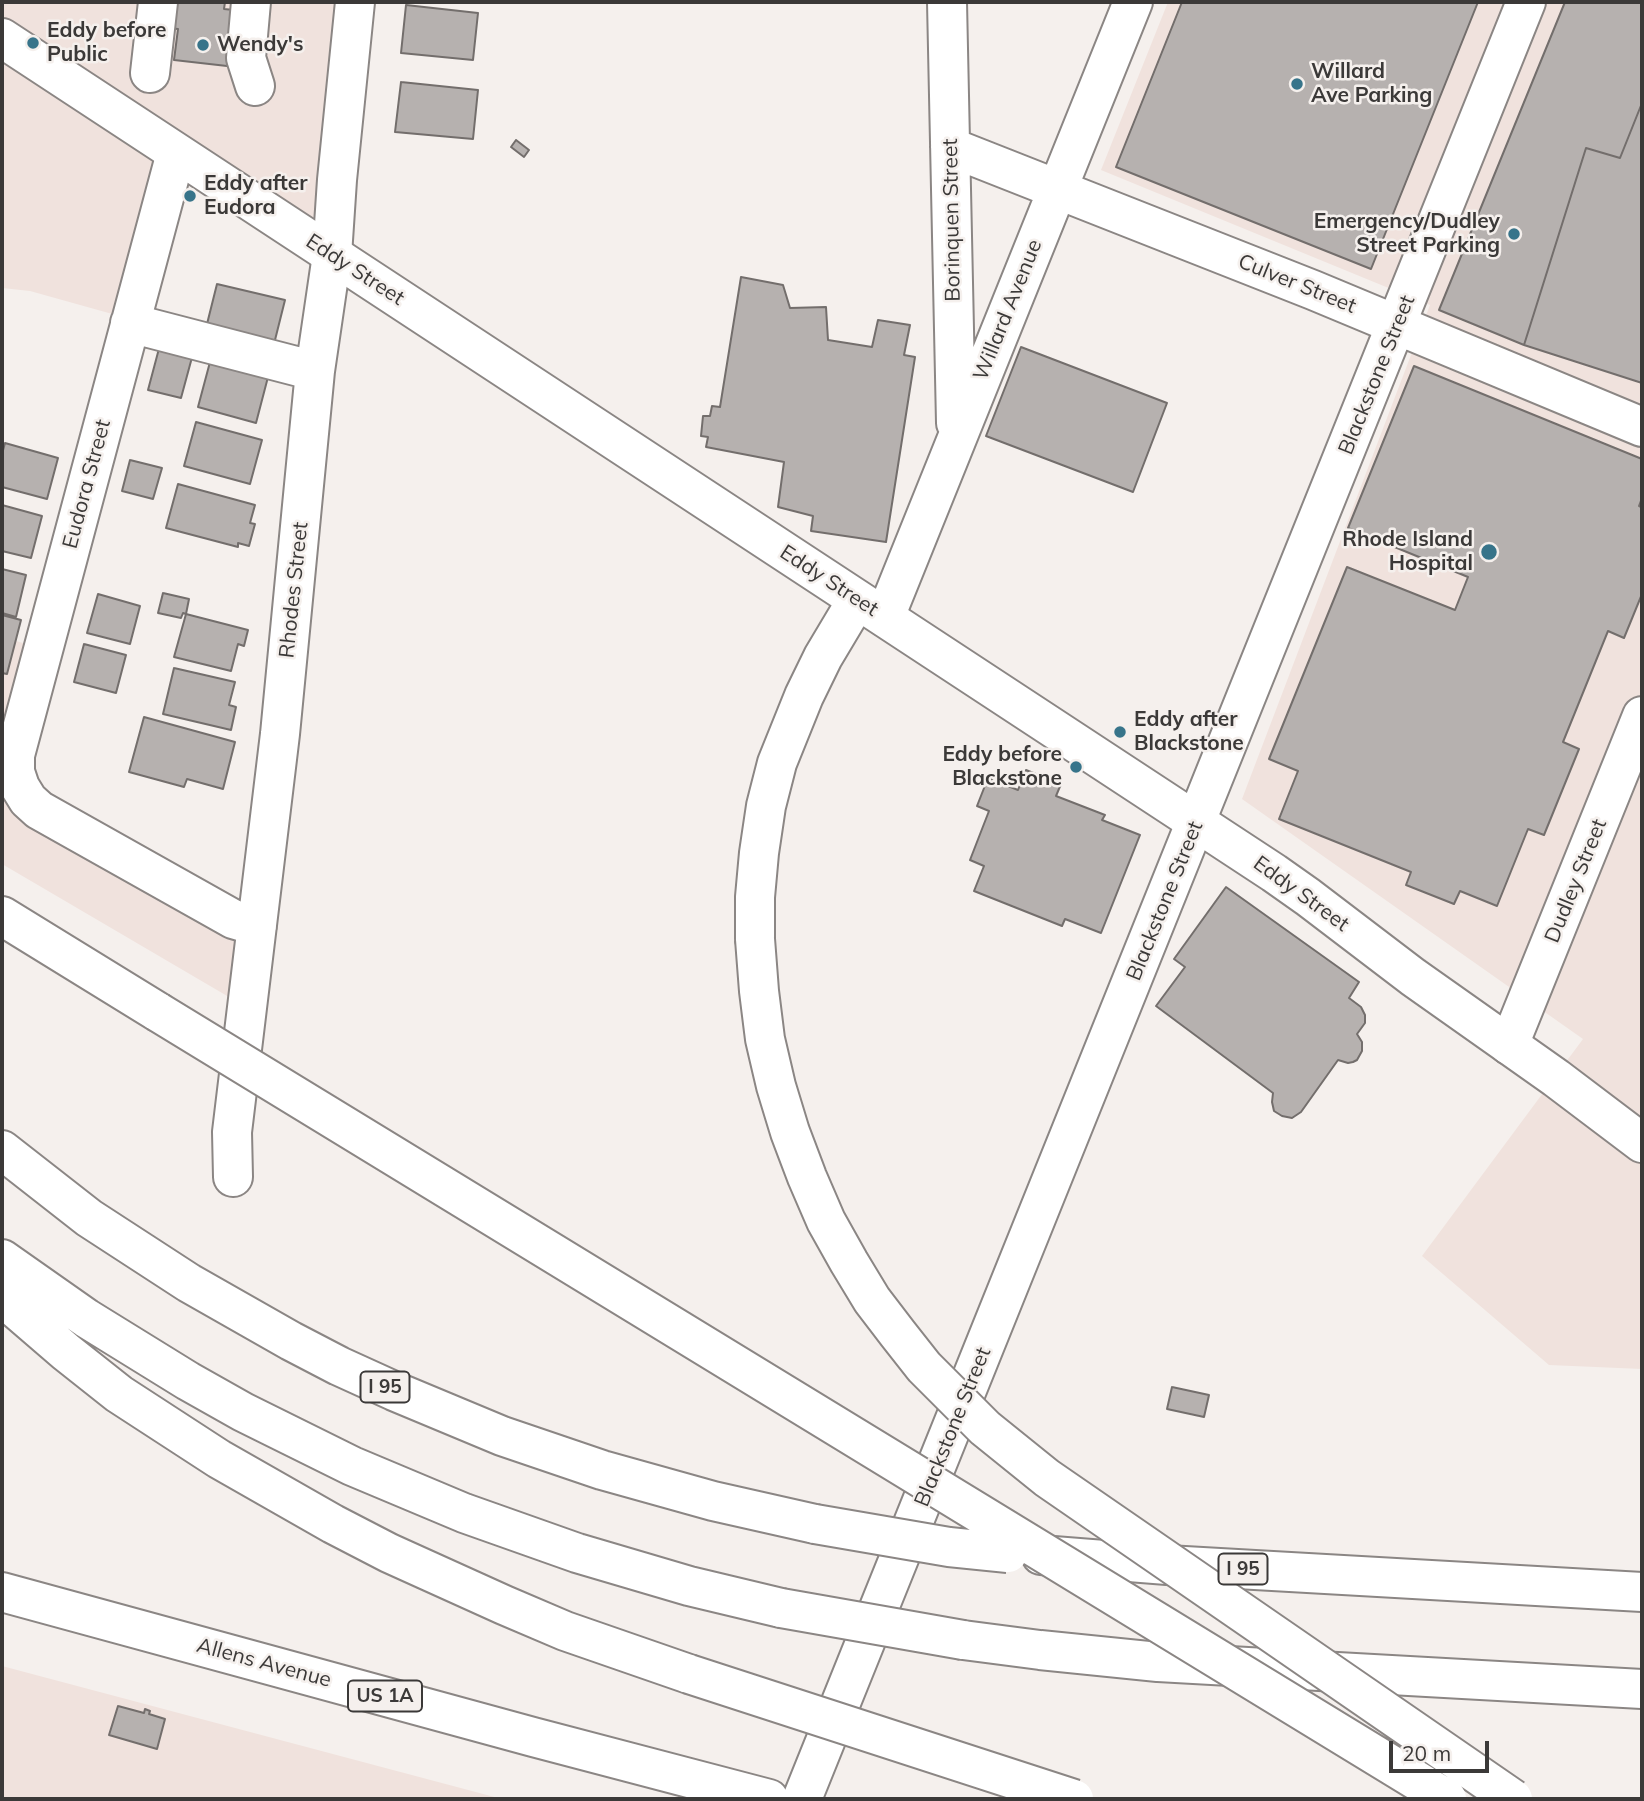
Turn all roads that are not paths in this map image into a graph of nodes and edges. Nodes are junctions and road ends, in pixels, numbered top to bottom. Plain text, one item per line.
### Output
1 (158, 2) edge
2 (251, 2) edge
3 (355, 2) edge
4 (947, 2) edge
5 (1133, 2) edge
6 (1527, 2) edge
7 (2, 38) edge
8 (150, 73) dead end
9 (255, 86) dead end
10 (950, 146) junction
11 (176, 153) junction
12 (1057, 188) junction
13 (332, 255) junction
14 (131, 323) junction
15 (1397, 325) junction
16 (315, 371) junction
17 (1642, 426) edge
18 (956, 439) junction
19 (871, 609) junction
20 (1642, 716) edge
21 (1197, 822) junction
22 (2, 916) edge
23 (257, 926) junction
24 (1509, 1045) junction
25 (1642, 1143) edge
26 (2, 1150) edge
27 (233, 1177) dead end
28 (2, 1259) edge
29 (2, 1297) edge
30 (2, 1592) edge
31 (1642, 1592) edge
32 (1642, 1689) edge
33 (769, 1799) edge
34 (802, 1799) edge
35 (1074, 1799) edge
36 (1447, 1799) edge
37 (1513, 1799) edge

1 - 8 main road
2 - 9 main road
3 - 13 main road, Rhodes Street
4 - 10 main road, Borinquen Street
5 - 12 main road, Willard Avenue
6 - 15 main road, Blackstone Street
7 - 11 main road, Eddy Street
10 - 12 main road, Culver Street
10 - 18 main road, Borinquen Street
11 - 13 main road, Eddy Street
11 - 14 main road, Eudora Street
12 - 15 main road, Culver Street
12 - 18 main road, Willard Avenue
13 - 16 main road, Rhodes Street
13 - 19 main road, Eddy Street
14 - 16 main road
14 - 23 main road, Eudora Street
15 - 17 main road, Culver Street
15 - 21 main road, Blackstone Street
16 - 23 main road, Rhodes Street
18 - 19 main road, Willard Avenue
19 - 21 main road, Eddy Street
19 - 37 main road, Willard Avenue, bridge
20 - 24 main road, Dudley Street
21 - 24 main road, Eddy Street
21 - 34 main road, Blackstone Street
22 - 36 main road, bridge
23 - 27 main road, Rhodes Street
24 - 25 main road, Eddy Street
26 - 31 main road, I 95, bridge
28 - 32 main road, bridge
29 - 35 main road, bridge
30 - 33 main road, Allens Avenue / US 1A

